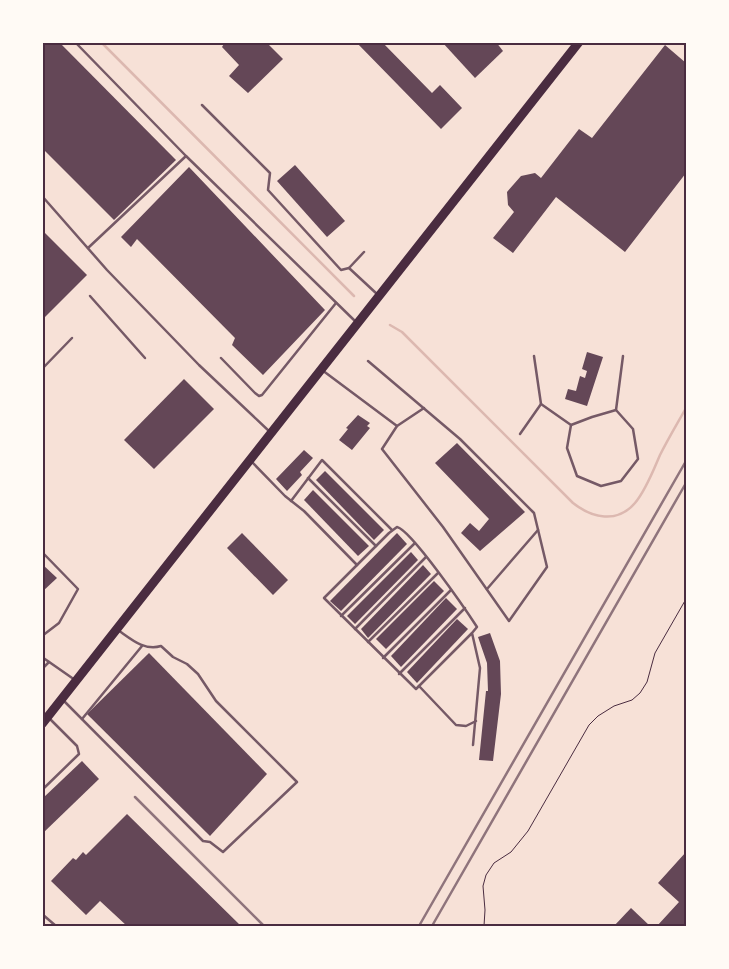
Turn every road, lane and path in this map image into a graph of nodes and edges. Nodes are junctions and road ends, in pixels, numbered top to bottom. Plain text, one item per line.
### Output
1 (75, 42) edge
2 (579, 42) edge
3 (202, 105) dead end
4 (186, 156) junction
5 (42, 196) edge
6 (88, 248) junction
7 (364, 252) dead end
8 (349, 268) junction
9 (90, 296) dead end
10 (379, 296) junction
11 (336, 303) junction
12 (357, 323) junction
13 (72, 338) dead end
14 (534, 356) dead end
15 (622, 356) dead end
16 (146, 358) dead end
17 (221, 358) dead end
18 (368, 362) dead end
19 (42, 369) edge
20 (321, 370) junction
21 (542, 404) junction
22 (424, 408) junction
23 (616, 410) junction
24 (570, 425) junction
25 (397, 426) junction
26 (271, 433) junction
27 (520, 434) dead end
28 (250, 460) junction
29 (308, 478) junction
30 (291, 501) junction
31 (392, 530) junction
32 (538, 530) junction
33 (415, 543) junction
34 (376, 546) junction
35 (42, 552) edge
36 (426, 557) junction
37 (357, 565) junction
38 (438, 573) junction
39 (487, 589) junction
40 (451, 590) junction
41 (686, 599) edge
42 (464, 608) junction
43 (341, 616) junction
44 (355, 629) junction
45 (117, 630) junction
46 (472, 633) junction
47 (42, 636) edge
48 (368, 642) junction
49 (142, 646) junction
50 (42, 657) edge
51 (384, 658) junction
52 (49, 662) junction
53 (42, 669) edge
54 (399, 674) junction
55 (76, 681) junction
56 (419, 686) junction
57 (62, 699) junction
58 (82, 719) junction
59 (45, 720) edge
60 (476, 721) junction
61 (473, 745) dead end
62 (42, 790) edge
63 (42, 914) edge
64 (56, 926) edge
65 (484, 926) edge

1 - 4 lane
2 - 10 main road
3 - 8 lane
4 - 6 lane
4 - 11 lane
5 - 6 lane
6 - 26 lane
7 - 8 lane
8 - 10 lane
9 - 16 lane
10 - 12 main road
11 - 12 lane
11 - 17 lane
12 - 20 main road
13 - 19 lane
14 - 21 lane
15 - 23 lane
18 - 22 lane
20 - 25 lane
20 - 26 main road
21 - 24 lane
21 - 27 lane
22 - 25 lane
22 - 32 lane
23 - 24 lane
23 - 24 lane
25 - 39 lane
26 - 28 main road
28 - 30 lane
28 - 45 main road
29 - 30 lane
29 - 31 lane
29 - 34 lane
30 - 37 lane
31 - 33 lane
31 - 34 lane
32 - 39 lane
32 - 39 lane
33 - 36 lane
33 - 43 lane
34 - 37 lane
35 - 47 lane
36 - 38 lane
36 - 44 lane
37 - 43 lane
38 - 40 lane
38 - 48 lane
40 - 42 lane
40 - 51 lane
41 - 65 path
42 - 46 lane
42 - 54 lane
43 - 44 lane
44 - 48 lane
45 - 49 lane
45 - 55 main road
46 - 56 lane
46 - 60 lane
48 - 51 lane
49 - 58 lane
49 - 58 lane
50 - 52 lane
51 - 54 lane
52 - 53 lane
52 - 55 lane
54 - 56 lane
55 - 57 main road
56 - 60 lane
57 - 58 lane
57 - 59 main road
59 - 62 lane
60 - 61 lane
63 - 64 lane

